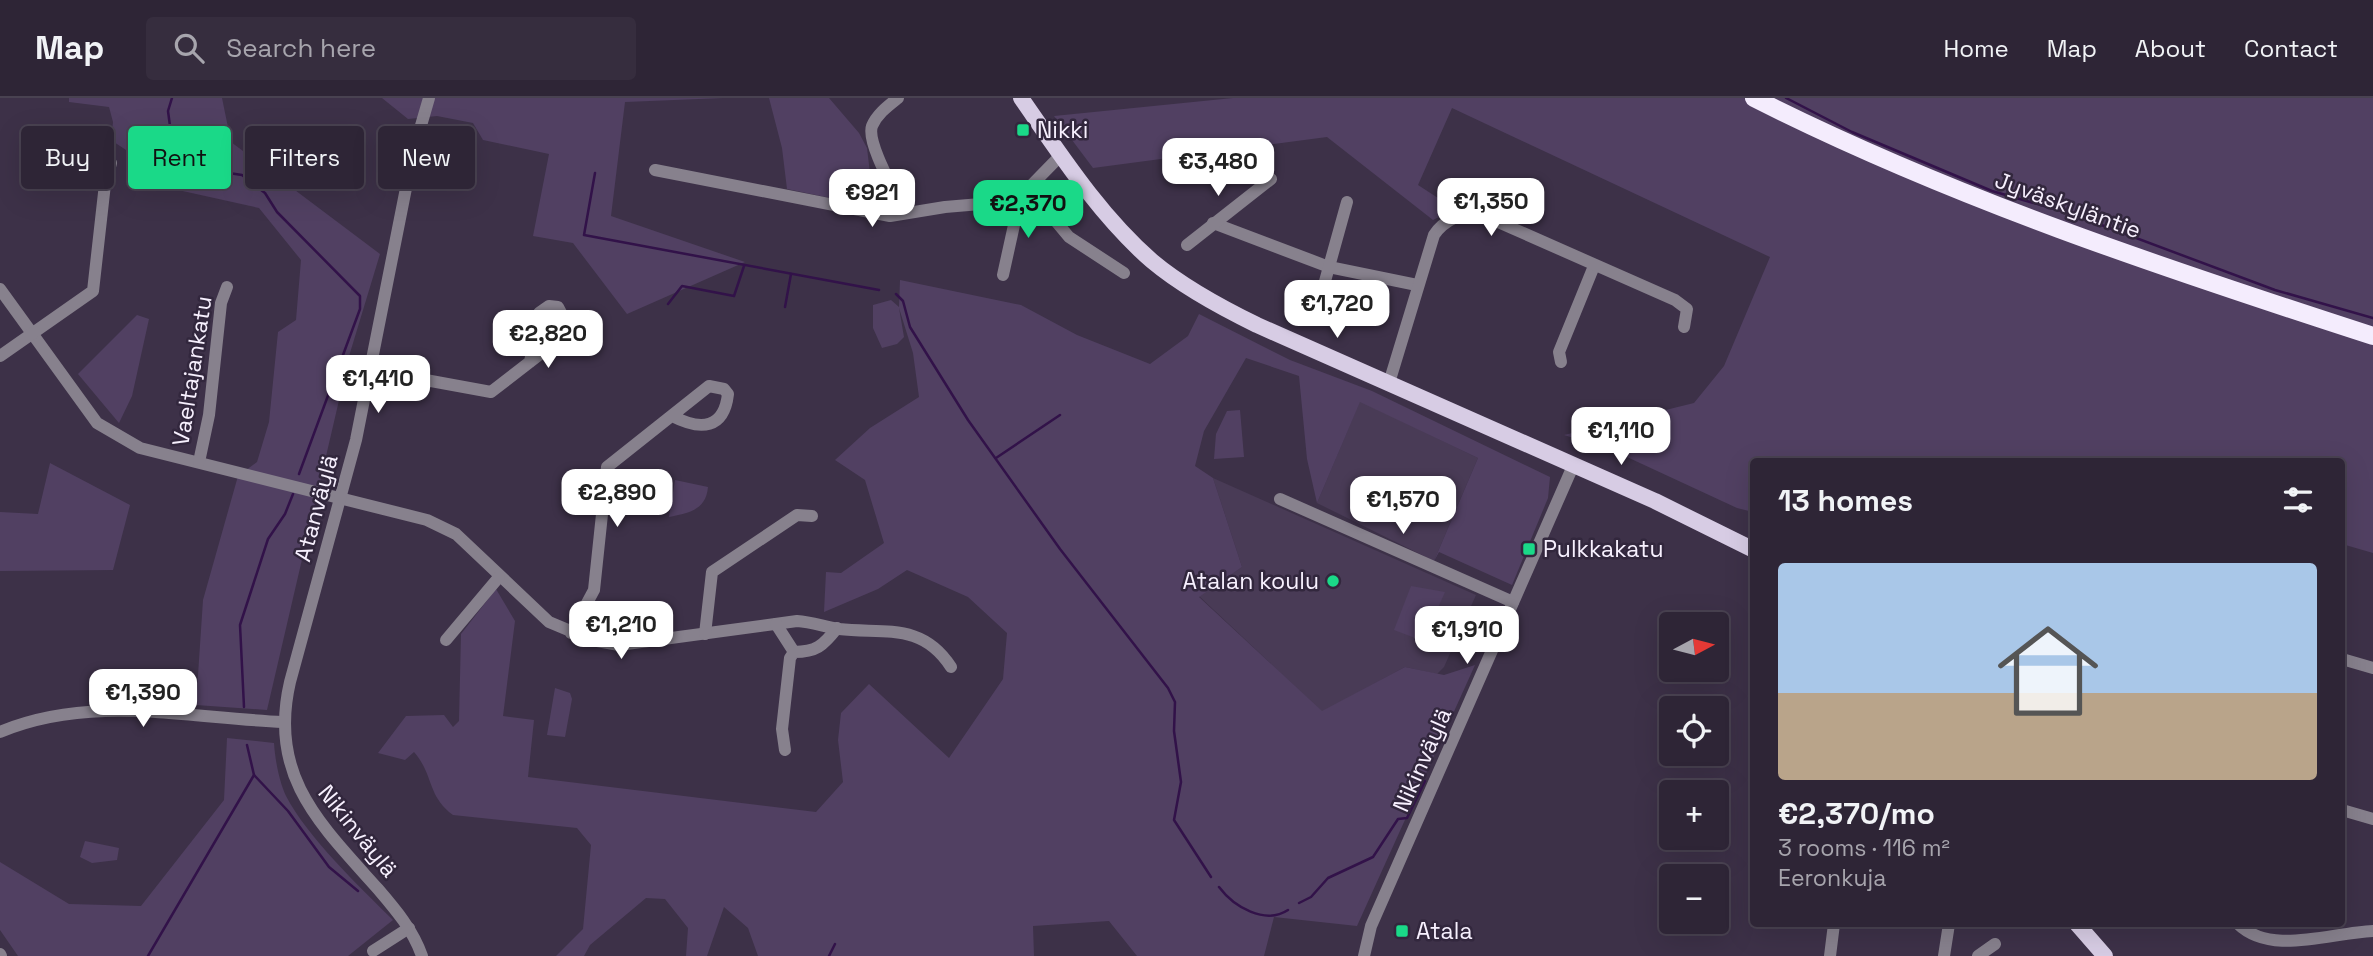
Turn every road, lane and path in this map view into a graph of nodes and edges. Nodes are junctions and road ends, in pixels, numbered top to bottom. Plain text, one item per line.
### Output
1 (429, 98) edge
2 (898, 98) edge
3 (1021, 98) edge
4 (1754, 98) edge
5 (1062, 154) junction
6 (655, 170) dead end
7 (1271, 179) dead end
8 (1028, 188) junction
9 (105, 189) edge
10 (1016, 201) junction
11 (1347, 202) dead end
12 (905, 213) junction
13 (1213, 223) junction
14 (1187, 245) dead end
15 (1594, 266) junction
16 (1329, 267) junction
17 (1124, 273) dead end
18 (1003, 275) dead end
19 (1417, 285) junction
20 (227, 287) dead end
21 (0, 289) edge
22 (1317, 310) dead end
23 (1684, 327) dead end
24 (33, 334) junction
25 (2373, 335) edge
26 (0, 356) edge
27 (530, 362) dead end
28 (1560, 362) dead end
29 (371, 370) junction
30 (1389, 383) junction
31 (672, 416) dead end
32 (199, 462) junction
33 (1573, 466) junction
34 (341, 496) junction
35 (1280, 499) dead end
36 (812, 516) dead end
37 (1750, 548) edge
38 (499, 577) junction
39 (1513, 602) junction
40 (776, 624) junction
41 (836, 628) junction
42 (571, 633) junction
43 (705, 634) junction
44 (446, 640) dead end
45 (793, 652) junction
46 (2345, 660) edge
47 (951, 667) dead end
48 (2373, 668) edge
49 (283, 722) junction
50 (0, 732) edge
51 (785, 750) dead end
52 (2345, 811) edge
53 (2373, 819) edge
54 (1834, 927) edge
55 (1949, 927) edge
56 (2080, 927) edge
57 (2241, 927) edge
58 (409, 928) junction
59 (2373, 931) edge
60 (1995, 944) dead end
61 (373, 951) dead end
62 (422, 956) edge
63 (1364, 956) edge
64 (1830, 956) edge
65 (1944, 956) edge
66 (1978, 956) edge
67 (2105, 956) edge

1 - 29 street, Atanväylä
2 - 12 street
3 - 5 main road
4 - 25 highway, Jyväskyläntie
5 - 8 street
5 - 30 main road
6 - 12 street
7 - 13 street
8 - 10 street
8 - 17 street
9 - 24 street
10 - 12 street
10 - 18 street
11 - 16 street
13 - 14 street
13 - 16 street
15 - 19 street
15 - 23 street
15 - 28 street
16 - 19 street
16 - 22 street
19 - 30 street
20 - 32 street, Vaeltajankatu
21 - 24 street
24 - 26 street
24 - 32 street
27 - 29 street
29 - 34 street, Atanväylä
30 - 33 main road
31 - 42 street
32 - 34 street
33 - 37 main road
33 - 39 street, Nikinväylä
34 - 38 street
34 - 49 street, Atanväylä
35 - 39 street
36 - 43 street
38 - 42 street
38 - 44 street
39 - 63 street, Nikinväylä
40 - 41 street
40 - 43 street
40 - 45 street
41 - 45 street
41 - 47 street
42 - 43 street
45 - 51 street
46 - 48 street
49 - 50 street
49 - 58 street, Nikinväylä
52 - 53 street
54 - 64 street
55 - 65 street
56 - 67 main road
57 - 59 street
58 - 61 street
58 - 62 street, Nikinväylä
60 - 66 street

